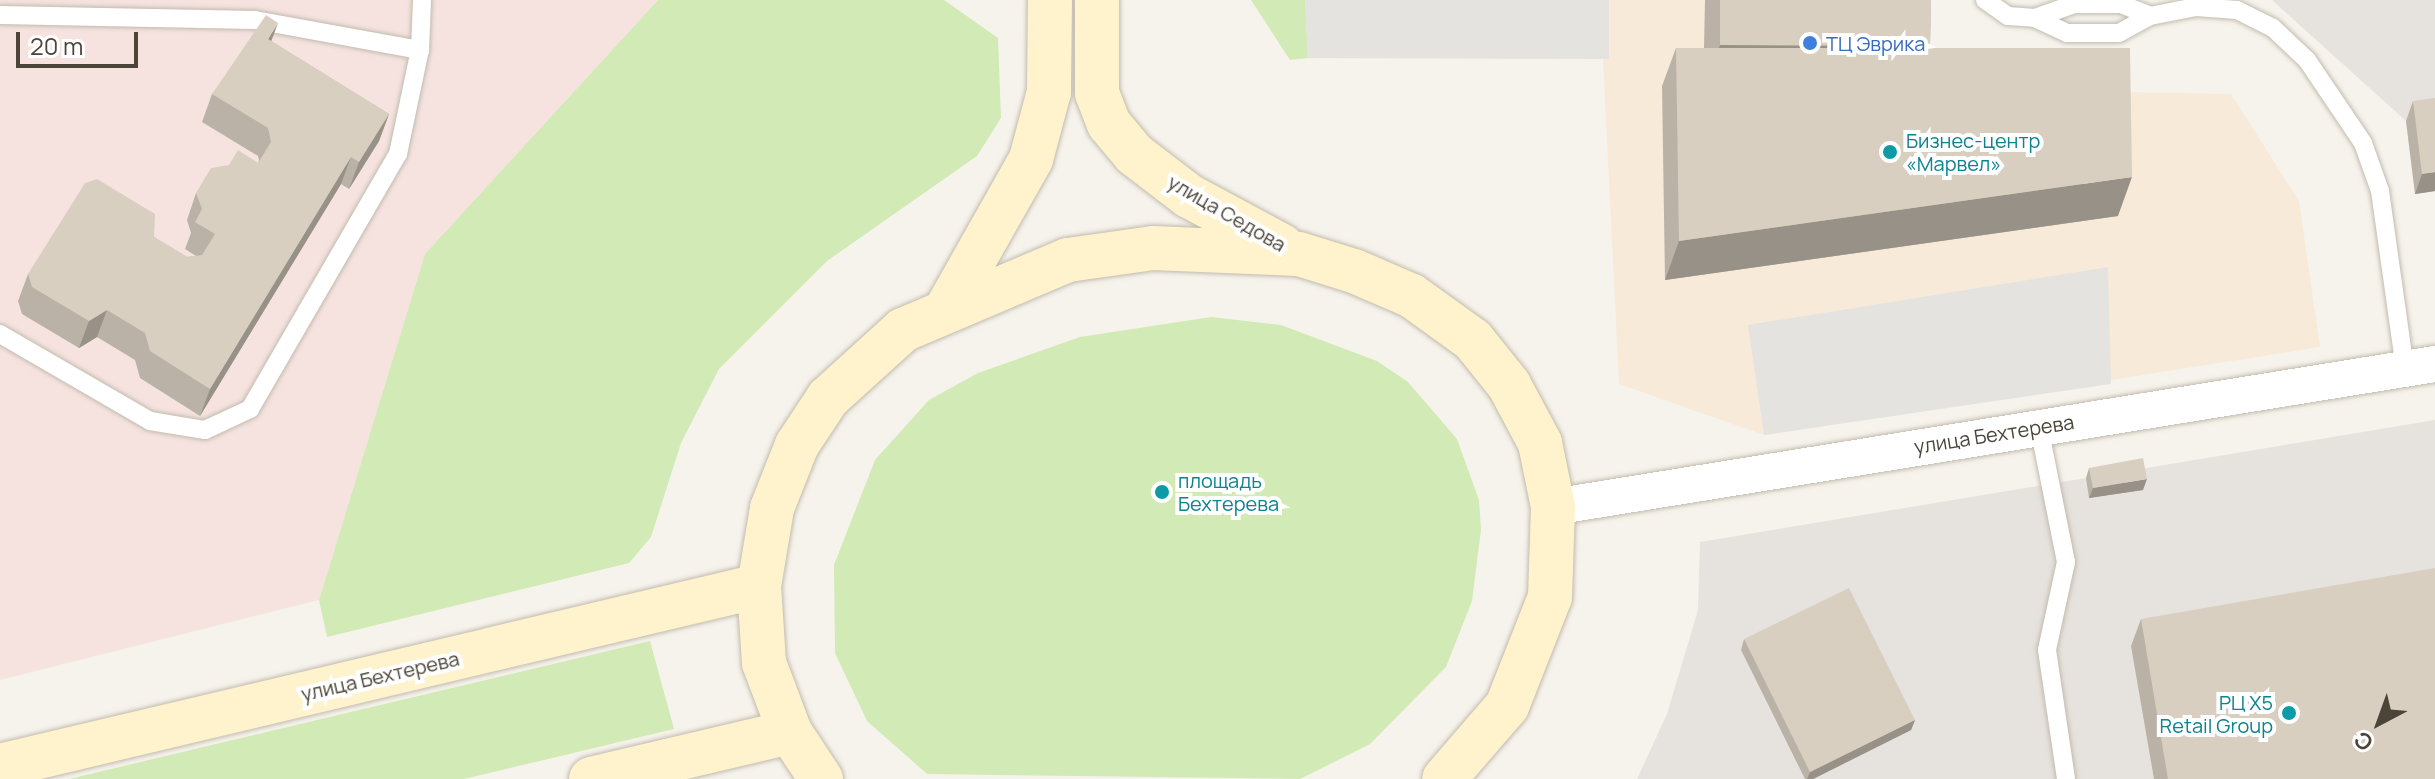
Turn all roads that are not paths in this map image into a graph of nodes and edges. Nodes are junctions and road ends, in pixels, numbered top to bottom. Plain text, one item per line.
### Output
1 (422, 0) edge
2 (1050, 0) edge
3 (1097, 0) edge
4 (1985, 0) edge
5 (0, 15) edge
6 (2150, 16) junction
7 (2035, 18) junction
8 (420, 50) junction
9 (1299, 254) junction
10 (948, 306) junction
11 (0, 334) edge
12 (2420, 366) edge
13 (2039, 427) junction
14 (1553, 507) junction
15 (759, 586) junction
16 (790, 732) junction
17 (0, 766) edge
18 (591, 779) edge
19 (821, 779) edge
20 (1444, 779) edge
21 (2066, 779) edge

1 - 8 lane
2 - 10 main road
3 - 9 main road, улица Седова
4 - 7 lane
5 - 8 lane
6 - 7 lane
6 - 7 lane
6 - 12 lane
8 - 11 lane
9 - 10 main road
9 - 14 main road
10 - 15 main road
12 - 13 street, улица Бехтерева
13 - 14 street, улица Бехтерева
13 - 21 lane
14 - 20 main road
15 - 16 main road
15 - 17 main road, улица Бехтерева
16 - 18 main road
16 - 19 main road

